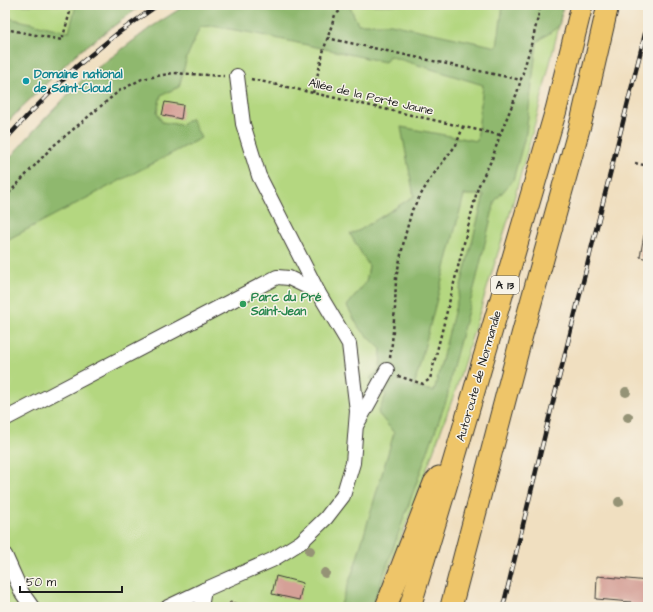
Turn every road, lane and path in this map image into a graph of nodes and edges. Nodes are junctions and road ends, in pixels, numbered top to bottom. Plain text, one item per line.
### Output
1 (72, 5) edge
2 (347, 5) edge
3 (541, 5) edge
4 (582, 5) edge
5 (608, 5) edge
6 (5, 29) edge
7 (327, 38) junction
8 (237, 76) junction
9 (520, 80) junction
10 (313, 93) junction
11 (463, 126) junction
12 (500, 135) junction
13 (635, 163) dead end
14 (648, 166) edge
15 (5, 198) edge
16 (318, 292) junction
17 (387, 370) junction
18 (5, 419) edge
19 (356, 426) junction
20 (454, 460) junction
21 (5, 555) edge
22 (204, 590) junction
23 (32, 607) edge
24 (168, 607) edge
25 (201, 607) edge
26 (386, 607) edge
27 (410, 607) edge
28 (451, 607) edge

1 - 6 path
2 - 7 path
3 - 9 path
4 - 20 highway, Autoroute de Normandie / A 13
5 - 28 highway, A 13
7 - 9 path
7 - 10 path
8 - 10 path, Allée de la Porte Jaune
8 - 15 path, Allée de la Porte Jaune
8 - 16 lane
9 - 12 path
10 - 11 path, Allée de la Porte Jaune
11 - 12 path, Allée de la Porte Jaune
11 - 17 path
12 - 17 path
13 - 14 path
16 - 18 lane
16 - 19 lane
17 - 19 lane
19 - 22 lane
20 - 26 highway
20 - 27 highway, Autoroute de Normandie / A 13
21 - 23 lane
22 - 24 lane
22 - 25 lane

